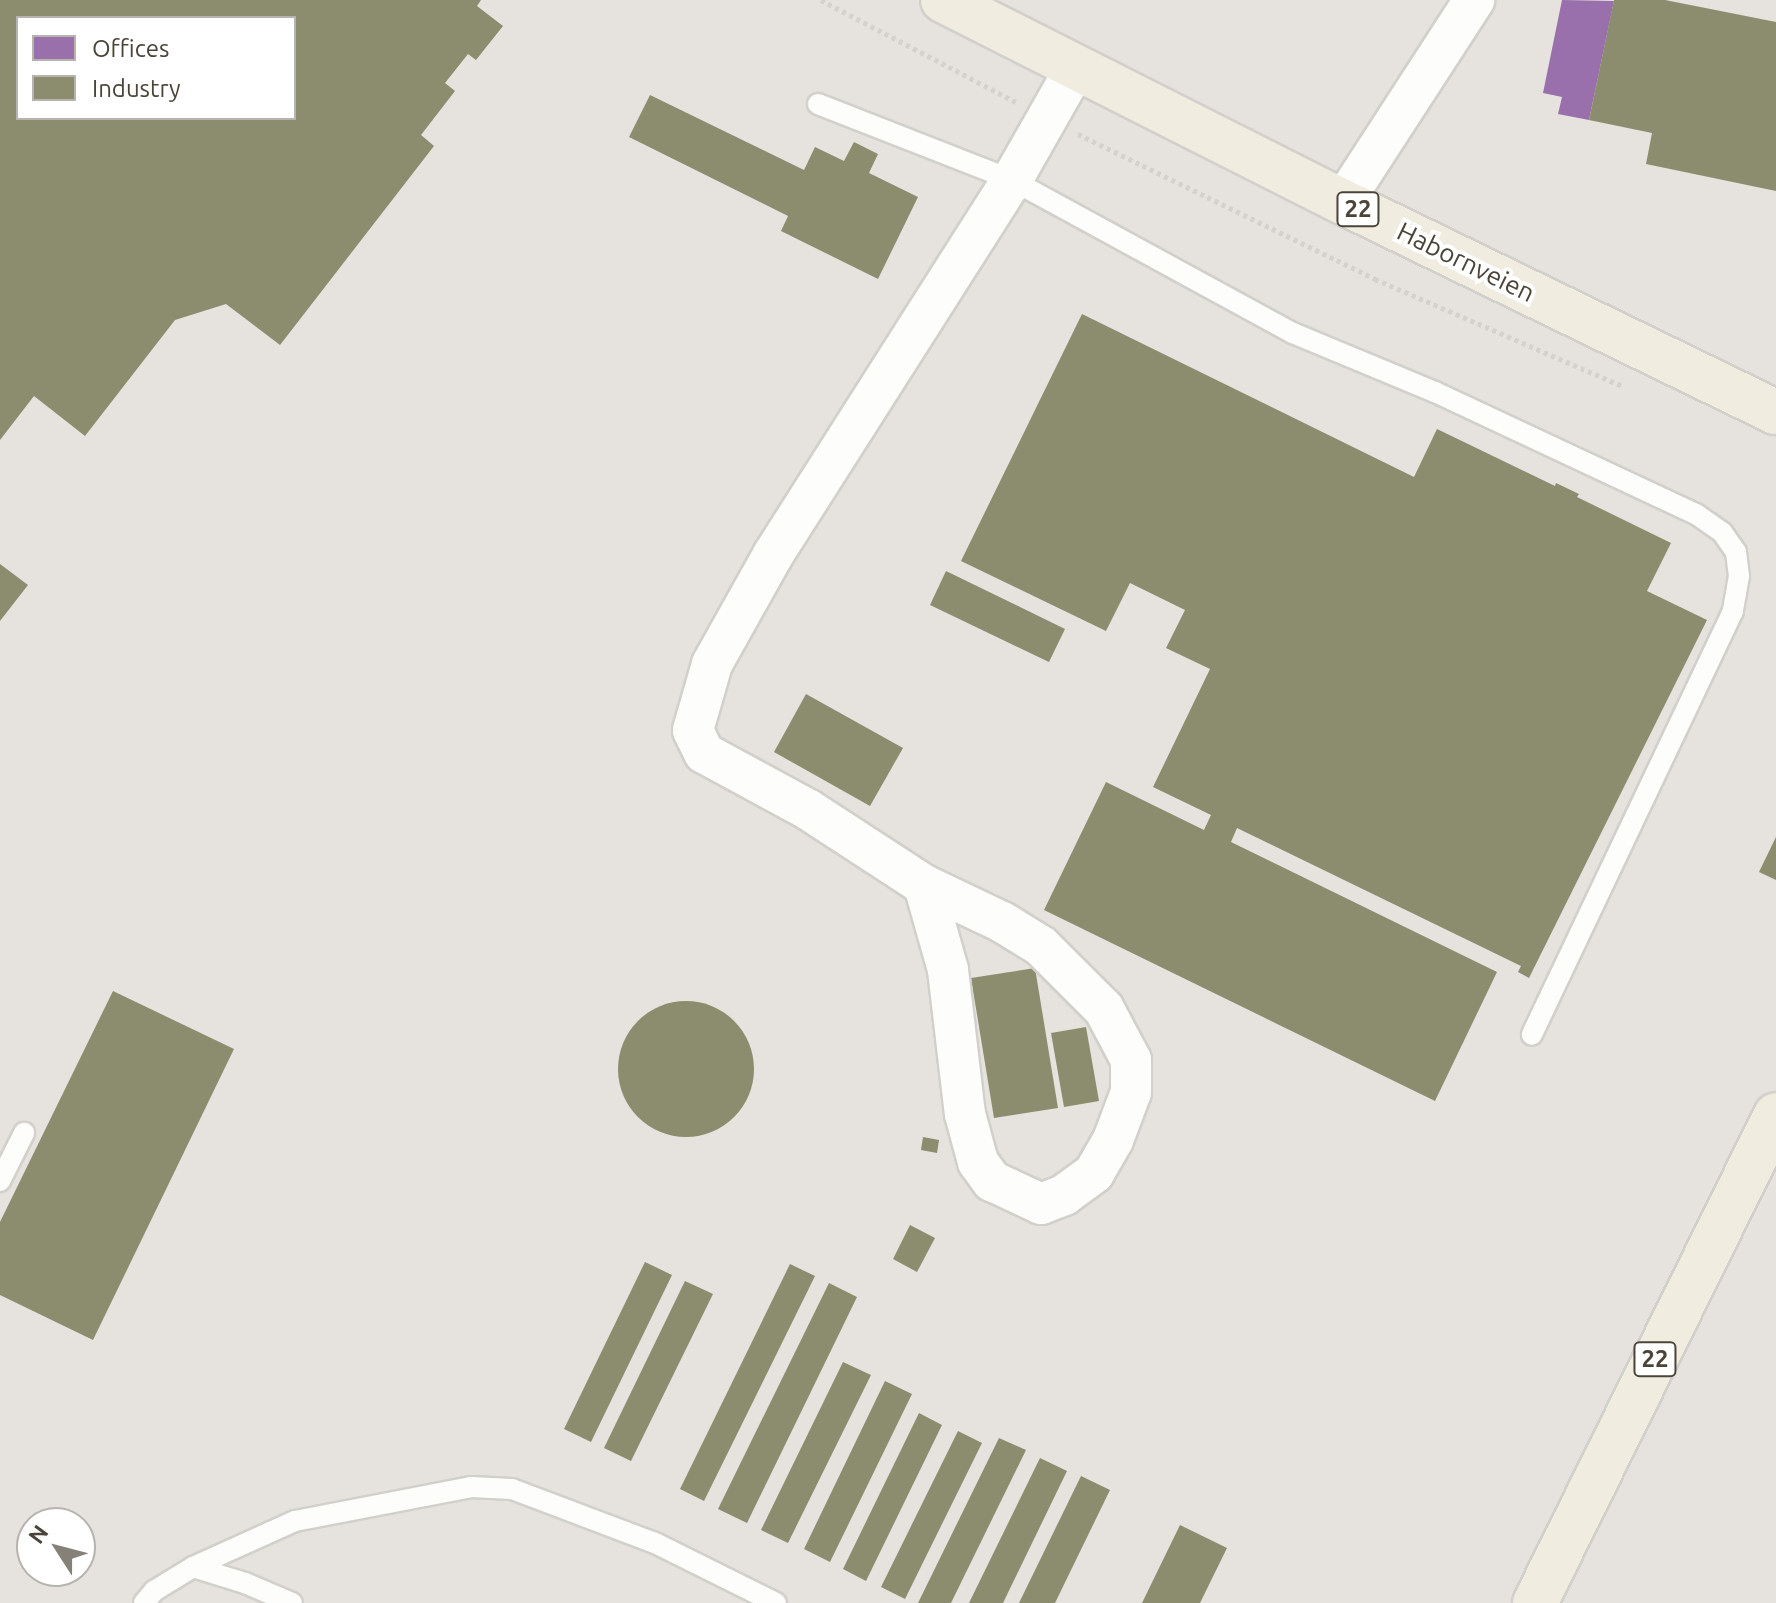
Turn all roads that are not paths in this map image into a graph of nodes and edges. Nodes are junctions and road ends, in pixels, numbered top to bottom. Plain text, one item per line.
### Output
1 (943, 0) edge
2 (1474, 0) edge
3 (1075, 69) junction
4 (818, 104) dead end
5 (1012, 180) junction
6 (1343, 202) junction
7 (1776, 412) edge
8 (924, 885) junction
9 (1532, 1035) dead end
10 (1776, 1115) edge
11 (24, 1133) dead end
12 (0, 1181) edge
13 (193, 1567) junction
14 (144, 1603) edge
15 (292, 1603) edge
16 (776, 1603) edge
17 (1535, 1603) edge

1 - 3 highway, Habornveien / 22
2 - 6 street
3 - 5 street
3 - 6 highway, Habornveien / 22
4 - 5 lane
5 - 8 street
5 - 9 lane
6 - 7 highway, Habornveien / 22
8 - 8 street
10 - 17 highway, 22
11 - 12 lane
13 - 14 lane
13 - 15 lane
13 - 16 lane

